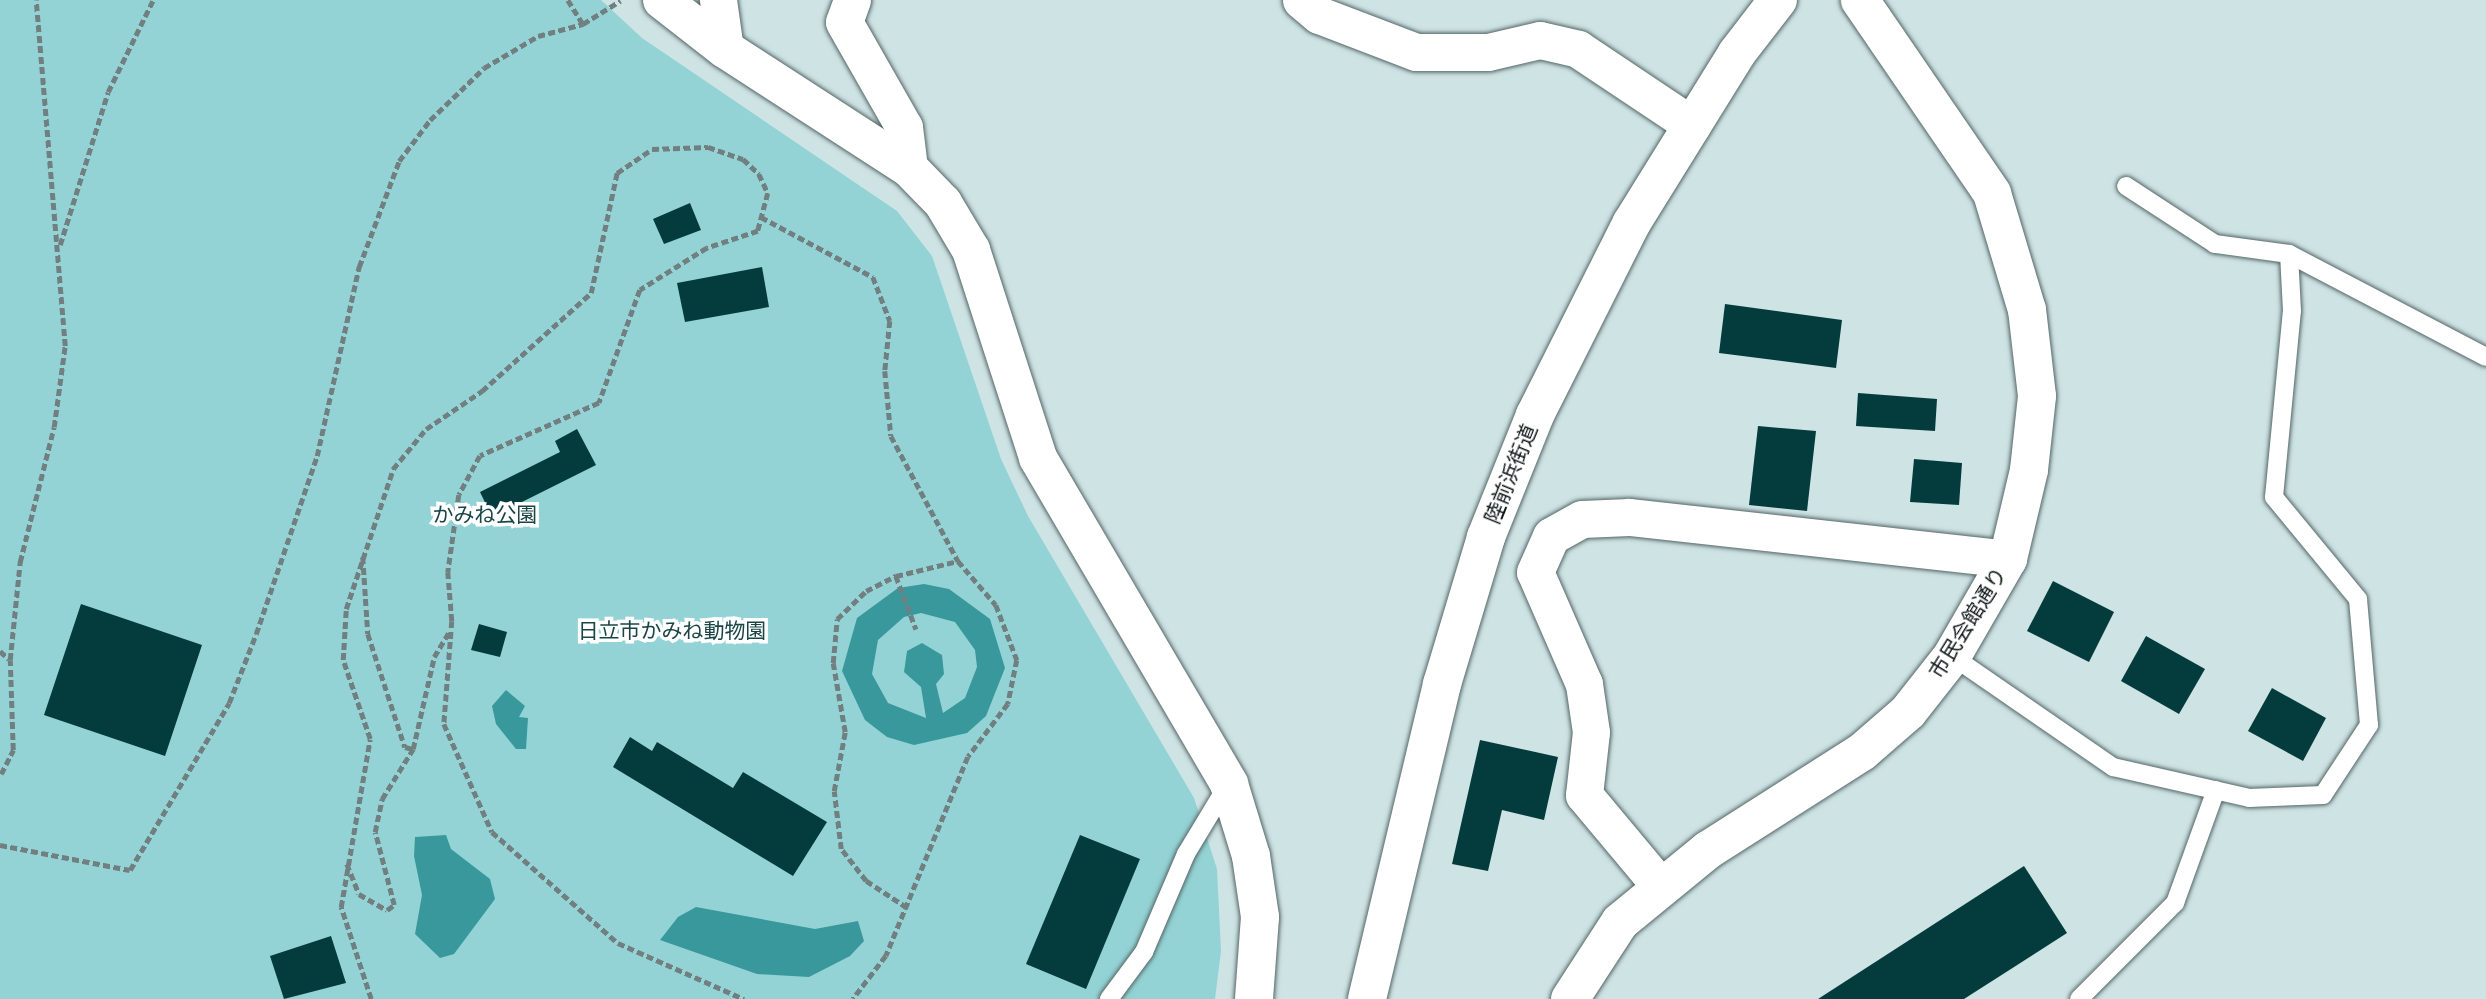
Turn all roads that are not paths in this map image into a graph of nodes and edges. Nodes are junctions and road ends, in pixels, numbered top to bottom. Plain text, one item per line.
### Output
1 (662, 0) edge
2 (718, 0) edge
3 (852, 0) edge
4 (1778, 0) edge
5 (1860, 0) edge
6 (1316, 5) edge
7 (725, 49) junction
8 (1692, 125) junction
9 (909, 168) junction
10 (2126, 186) dead end
11 (2289, 254) junction
12 (2486, 357) edge
13 (2008, 559) junction
14 (1952, 656) junction
15 (1228, 783) junction
16 (2216, 790) junction
17 (1661, 887) junction
18 (1579, 990) edge
19 (1109, 999) edge
20 (1254, 999) edge
21 (1367, 999) edge
22 (2079, 999) edge

1 - 7 main road
2 - 7 street
3 - 9 street
4 - 8 main road, 陸前浜街道
5 - 13 main road, 市民会館通り
6 - 8 street
7 - 9 main road
8 - 21 main road, 陸前浜街道
9 - 15 main road
10 - 11 lane
11 - 12 lane
11 - 16 lane
13 - 14 main road, 市民会館通り
13 - 17 street
14 - 16 lane
14 - 17 main road, 市民会館通り
15 - 19 lane
15 - 20 main road
16 - 22 lane
17 - 18 main road, 市民会館通り

